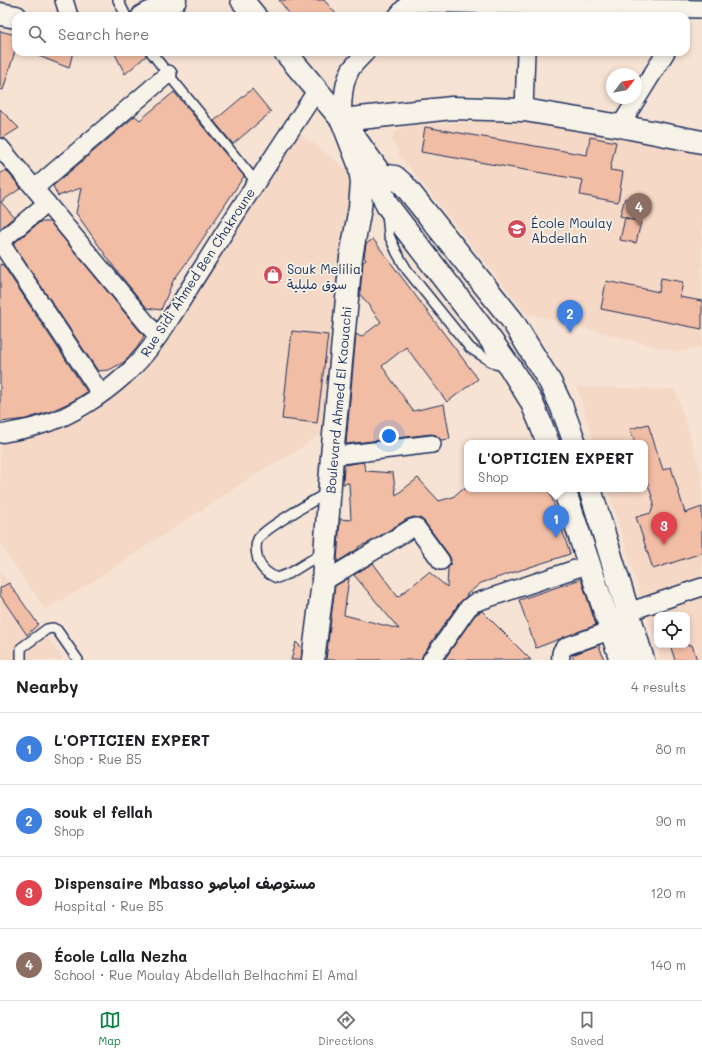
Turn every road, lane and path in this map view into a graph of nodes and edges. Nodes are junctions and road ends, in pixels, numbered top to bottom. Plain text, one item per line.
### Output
1 (64, 0) edge
2 (118, 0) edge
3 (175, 0) edge
4 (242, 0) edge
5 (409, 1) edge
6 (527, 7) edge
7 (695, 9) edge
8 (68, 12) edge
9 (124, 12) edge
10 (153, 12) edge
11 (252, 12) edge
12 (400, 12) edge
13 (0, 14) edge
14 (12, 16) edge
15 (154, 56) edge
16 (288, 56) edge
17 (362, 56) edge
18 (526, 56) edge
19 (664, 56) edge
20 (168, 74) junction
21 (317, 90) junction
22 (524, 110) junction
23 (342, 120) junction
24 (620, 126) junction
25 (702, 142) edge
26 (0, 147) edge
27 (381, 175) junction
28 (256, 182) junction
29 (35, 188) junction
30 (47, 203) junction
31 (0, 242) edge
32 (158, 337) junction
33 (101, 394) junction
34 (0, 434) edge
35 (547, 440) edge
36 (574, 440) edge
37 (432, 444) dead end
38 (332, 456) junction
39 (330, 491) junction
40 (565, 492) edge
41 (591, 492) edge
42 (325, 551) junction
43 (442, 561) dead end
44 (590, 564) junction
45 (323, 582) junction
46 (702, 587) edge
47 (628, 612) junction
48 (612, 630) junction
49 (21, 660) edge
50 (78, 660) edge
51 (313, 660) edge
52 (431, 660) edge
53 (561, 660) edge
54 (621, 660) edge
55 (643, 660) edge

1 - 8 street
2 - 9 lane
3 - 10 main road
4 - 11 main road
5 - 6 street
5 - 12 street
6 - 7 street
13 - 14 main road
15 - 20 lane
16 - 21 main road
17 - 23 street
18 - 22 street
19 - 24 street
20 - 28 lane
20 - 29 street
21 - 23 main road
21 - 28 street, Rue Sidi Ahmed Ben Chakroune
22 - 23 main road
22 - 24 main road
23 - 27 main road
23 - 38 main road, Boulevard Ahmed El Kaouachi
24 - 25 main road
26 - 29 street
27 - 35 main road
27 - 36 main road
28 - 32 street, Rue Sidi Ahmed Ben Chakroune
29 - 30 street
30 - 31 street
30 - 32 street
31 - 33 street
32 - 33 street, Rue Sidi Ahmed Ben Chakroune
33 - 34 street, Rue Sidi Ahmed Ben Chakroune
37 - 38 street
38 - 39 main road, Boulevard Ahmed El Kaouachi
39 - 42 main road, Boulevard Ahmed El Kaouachi
39 - 42 lane
40 - 44 main road
41 - 47 main road
42 - 45 main road, Boulevard Ahmed El Kaouachi
43 - 45 street
44 - 48 main road
44 - 52 street
45 - 51 main road, Boulevard Ahmed El Kaouachi
46 - 47 street
47 - 55 main road
48 - 53 street
48 - 54 main road
49 - 50 lane

